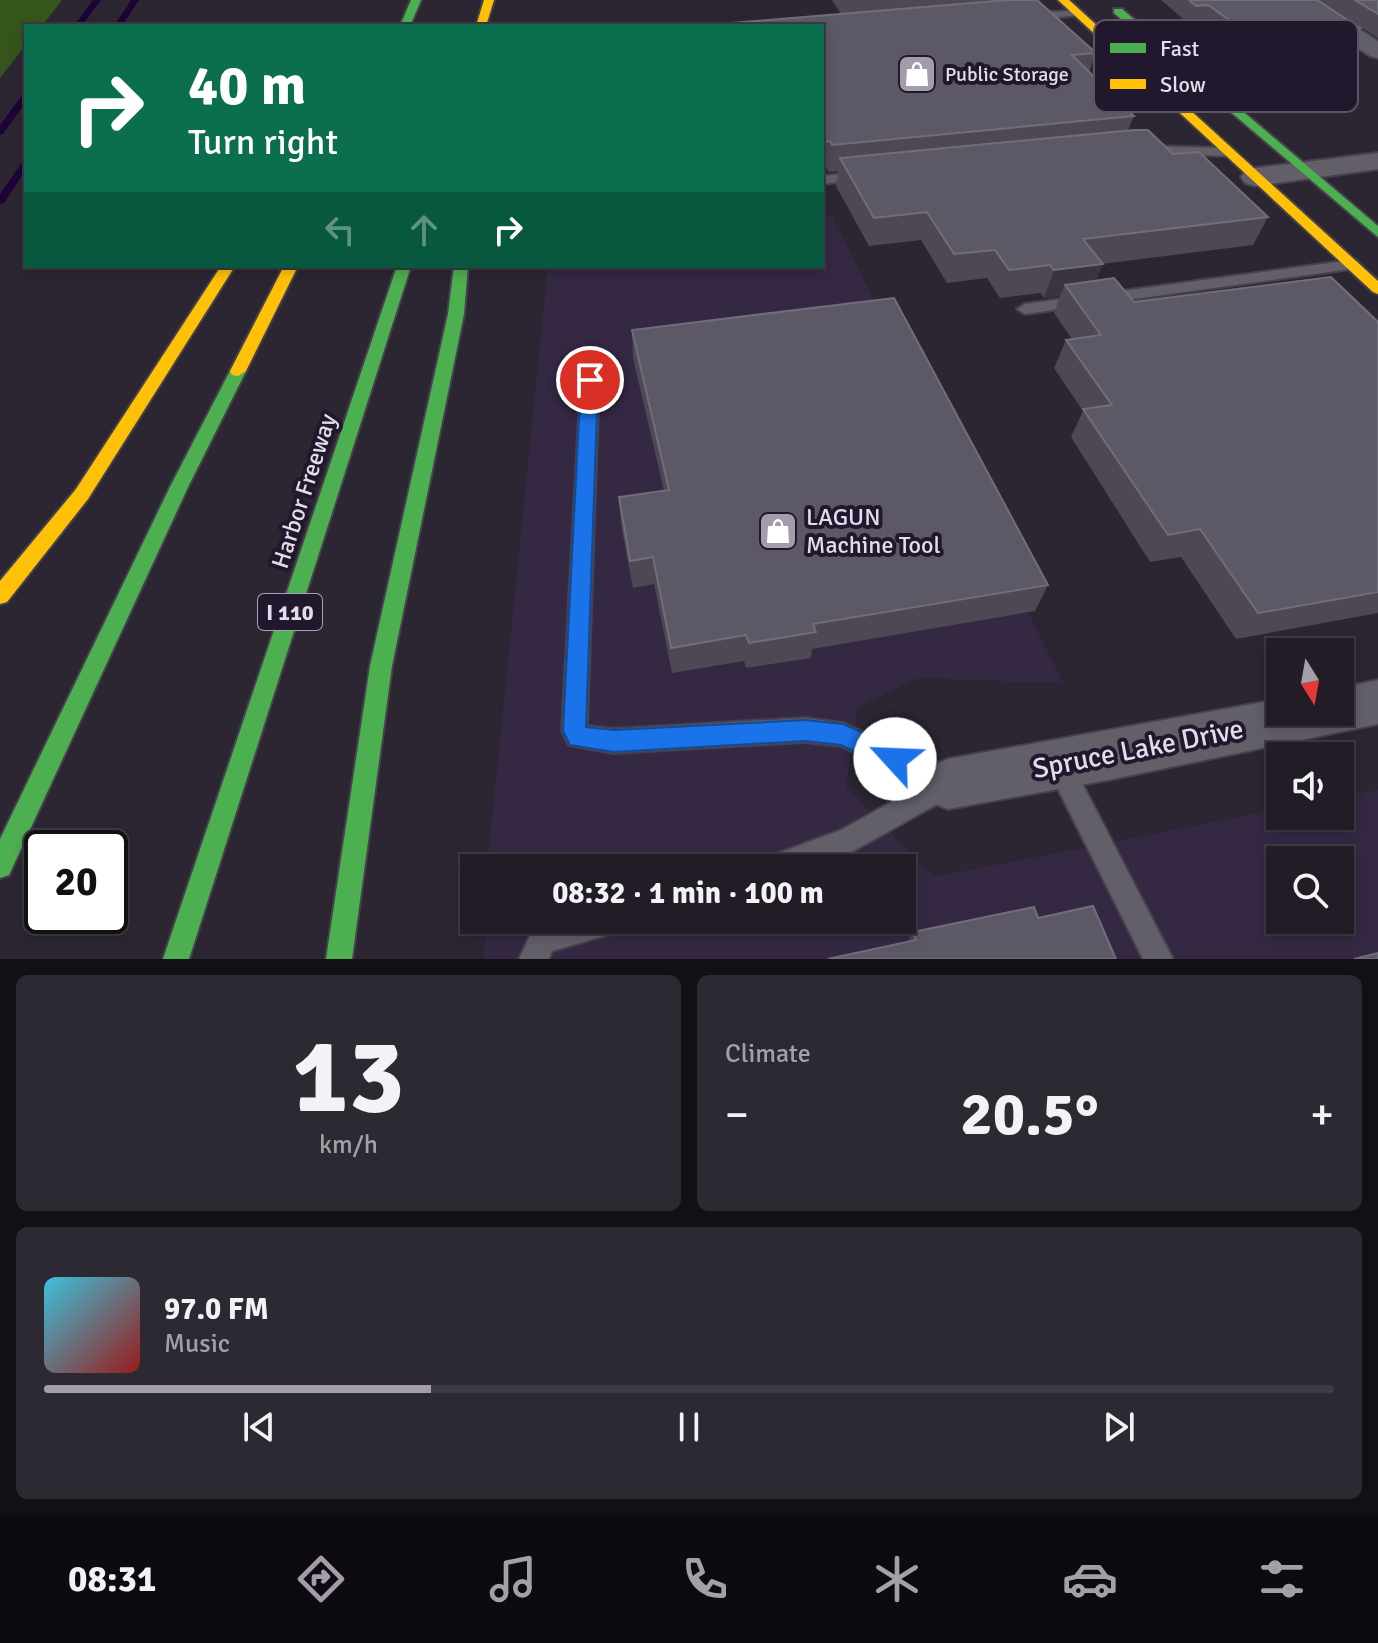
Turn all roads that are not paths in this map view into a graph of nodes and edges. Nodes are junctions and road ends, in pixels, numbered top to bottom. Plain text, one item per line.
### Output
1 (416, 0) edge
2 (489, 0) edge
3 (1106, 0) edge
4 (1298, 0) edge
5 (1070, 6) edge
6 (1013, 18) edge
7 (1129, 20) edge
8 (1329, 20) edge
9 (406, 24) edge
10 (482, 24) edge
11 (1094, 28) edge
12 (1358, 38) edge
13 (1378, 51) edge
14 (1185, 112) edge
15 (1237, 112) edge
16 (1123, 150) edge
17 (1228, 152) junction
18 (1378, 161) edge
19 (1305, 170) junction
20 (885, 174) edge
21 (1255, 177) junction
22 (824, 180) edge
23 (1378, 233) edge
24 (1352, 265) junction
25 (227, 268) edge
26 (290, 268) edge
27 (403, 268) edge
28 (461, 268) edge
29 (1378, 289) edge
30 (1025, 309) dead end
31 (590, 380) dead end
32 (0, 596) edge
33 (1378, 702) edge
34 (1354, 707) edge
35 (1266, 724) edge
36 (1059, 765) junction
37 (948, 784) junction
38 (813, 854) edge
39 (0, 866) edge
40 (562, 934) edge
41 (176, 959) edge
42 (339, 959) edge
43 (534, 959) edge
44 (1158, 959) edge

1 - 9 main road
2 - 10 main road
3 - 7 main road
4 - 8 street
5 - 6 lane
5 - 11 main road
12 - 13 street
14 - 17 main road
15 - 19 main road
16 - 17 lane
17 - 21 main road
18 - 19 street
19 - 21 street
19 - 23 main road
20 - 22 lane
21 - 24 main road
24 - 29 main road
24 - 30 lane
25 - 32 main road
26 - 39 main road
27 - 41 main road, Harbor Freeway / I 110
28 - 42 main road
31 - 37 lane
33 - 34 street
35 - 36 street, Spruce Lake Drive
36 - 37 street, Spruce Lake Drive
36 - 44 lane
37 - 38 lane
40 - 43 lane

